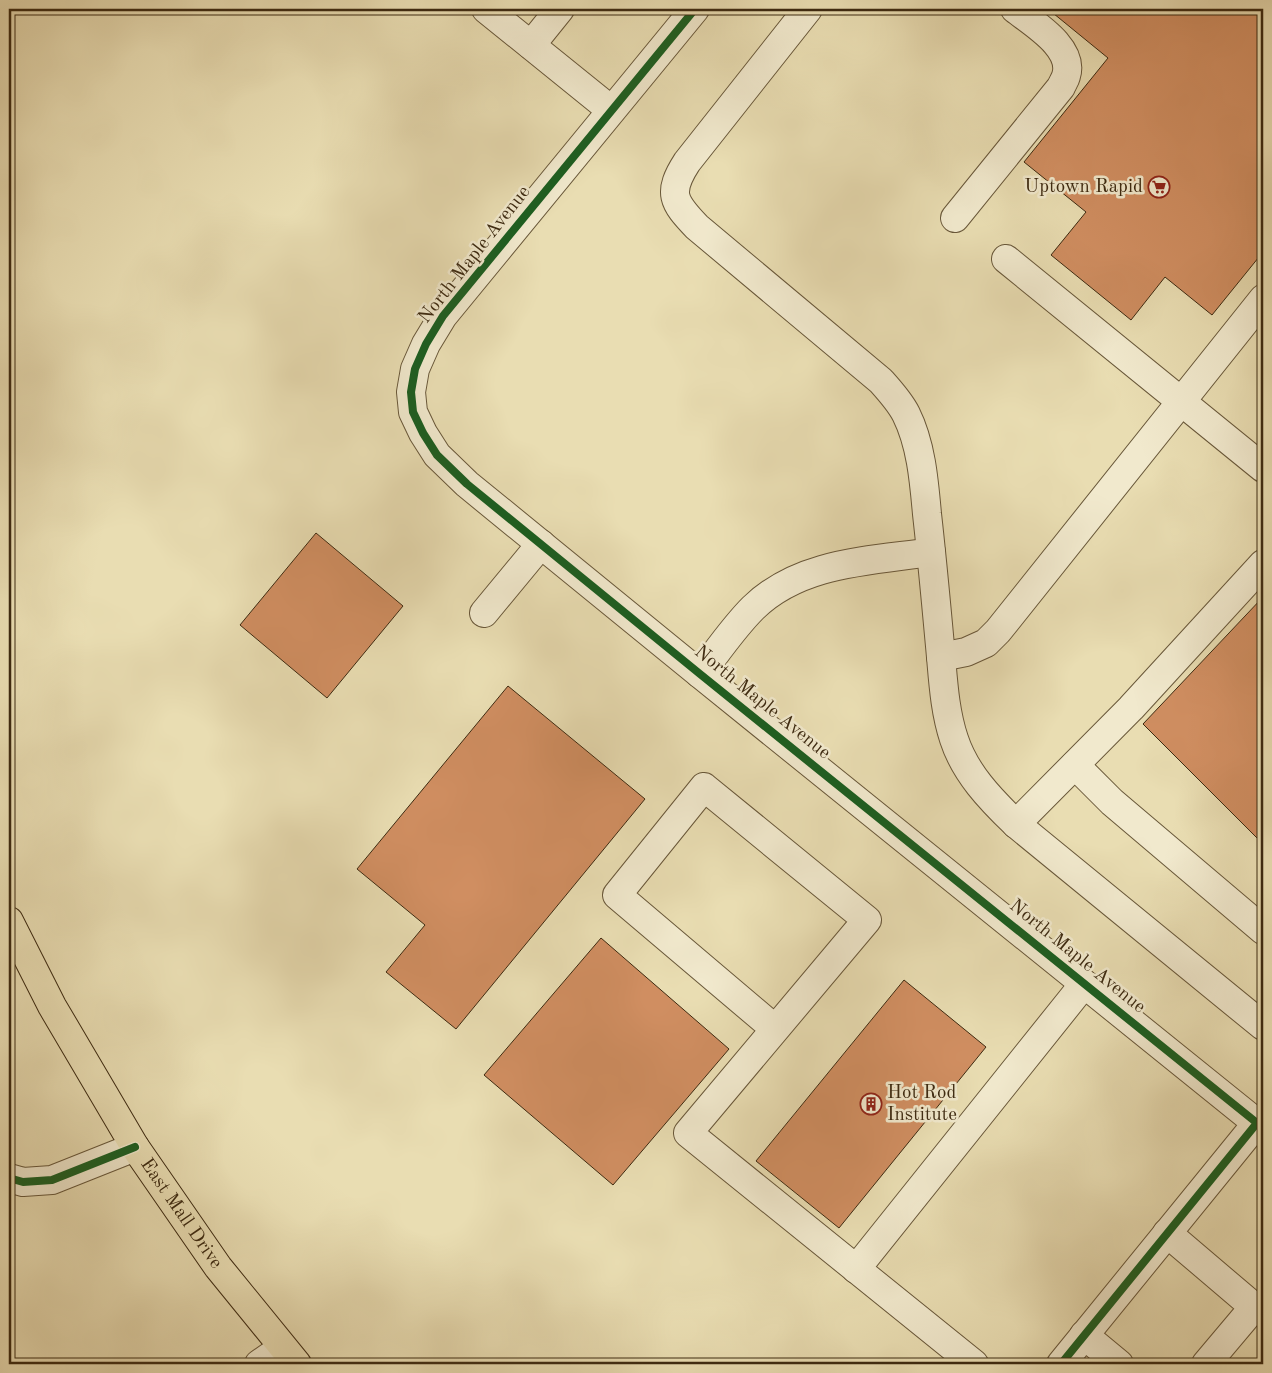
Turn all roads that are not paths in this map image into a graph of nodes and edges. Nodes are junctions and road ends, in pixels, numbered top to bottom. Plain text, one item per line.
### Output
1 (486, 9) edge
2 (560, 9) edge
3 (695, 9) edge
4 (808, 9) edge
5 (1015, 9) edge
6 (531, 45) junction
7 (612, 110) junction
8 (955, 218) dead end
9 (1006, 259) dead end
10 (1263, 299) edge
11 (1182, 401) junction
12 (1263, 468) edge
13 (541, 544) junction
14 (931, 552) junction
15 (1263, 564) edge
16 (484, 613) dead end
17 (941, 657) junction
18 (700, 674) junction
19 (1075, 765) junction
20 (1016, 824) junction
21 (9, 921) edge
22 (1263, 930) edge
23 (1084, 984) junction
24 (1263, 1026) edge
25 (775, 1028) junction
26 (1260, 1125) edge
27 (135, 1147) junction
28 (9, 1178) edge
29 (1167, 1233) junction
30 (856, 1269) junction
31 (1259, 1310) edge
32 (1084, 1335) junction
33 (289, 1356) edge
34 (259, 1364) edge
35 (974, 1364) edge
36 (1061, 1364) edge
37 (1118, 1364) edge
38 (1206, 1364) edge

1 - 6 street
2 - 6 street
3 - 7 street, North Maple Avenue
4 - 14 street
5 - 8 street
6 - 7 street
7 - 13 street, North Maple Avenue
9 - 11 street
10 - 11 street
11 - 12 street
11 - 17 street
13 - 16 street
13 - 18 street, North Maple Avenue
14 - 17 street
14 - 18 street
15 - 19 street
17 - 20 street
18 - 23 street, North Maple Avenue
19 - 20 street
19 - 22 street
20 - 24 street
21 - 27 main road, East Mall Drive
23 - 26 street, North Maple Avenue
23 - 30 street
25 - 25 street
25 - 30 street
26 - 29 street, North Maple Avenue
27 - 28 street
27 - 33 main road, East Mall Drive
29 - 31 street
29 - 32 street, North Maple Avenue
30 - 35 street
31 - 38 street
32 - 36 street, North Maple Avenue
32 - 37 street
33 - 34 street

